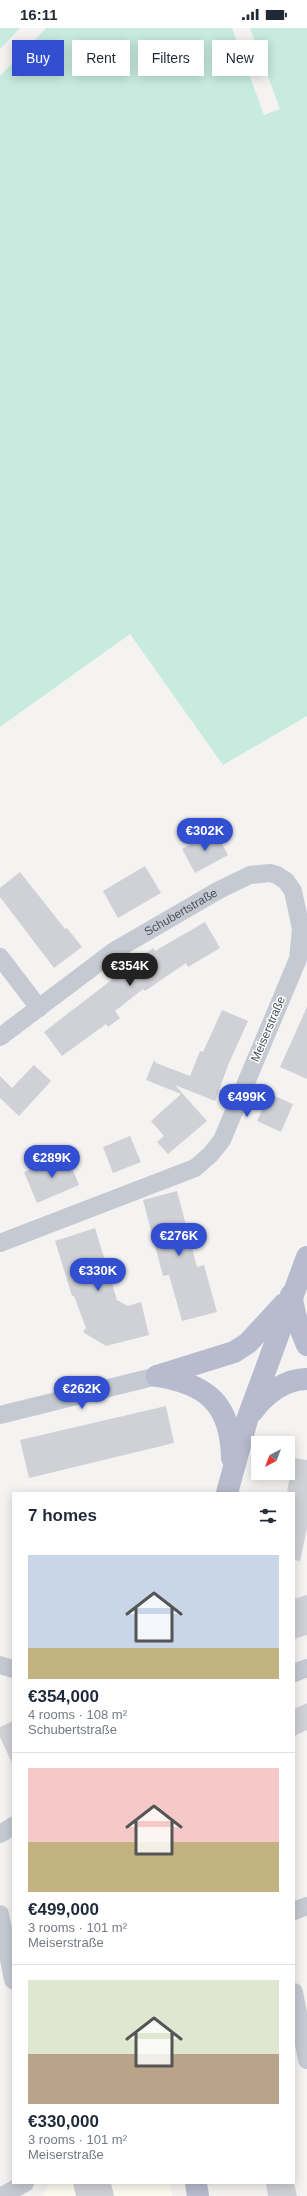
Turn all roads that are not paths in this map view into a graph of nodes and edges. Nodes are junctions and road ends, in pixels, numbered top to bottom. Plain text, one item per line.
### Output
1 (270, 873) joint
2 (0, 957) edge
3 (39, 1008) junction
4 (0, 1037) edge
5 (0, 1243) edge
6 (307, 1257) edge
7 (291, 1295) junction
8 (307, 1346) edge
9 (157, 1376) junction
10 (307, 1379) edge
11 (0, 1415) edge
12 (247, 1420) junction
13 (232, 1471) junction
14 (227, 1492) edge
15 (0, 1665) edge
16 (307, 1668) edge
17 (12, 1669) edge
18 (295, 1673) edge
19 (12, 1827) edge
20 (0, 1834) edge
21 (307, 1906) edge
22 (295, 1912) edge
23 (0, 1914) edge
24 (12, 1975) edge
25 (295, 1997) edge
26 (307, 2060) edge
27 (196, 2184) edge
28 (25, 2188) edge
29 (2, 2196) edge
30 (198, 2196) edge

1 - 3 street, Schubertstraße
1 - 5 street, Meiserstraße
2 - 3 street
3 - 4 street, Schubertstraße
6 - 7 main road
7 - 8 main road
7 - 9 main road
7 - 12 main road
9 - 11 street
9 - 13 main road
10 - 12 main road
12 - 13 main road
13 - 14 main road
15 - 17 street
16 - 18 street
19 - 20 street
21 - 22 street
23 - 24 street
25 - 26 street
27 - 30 main road
28 - 29 street

